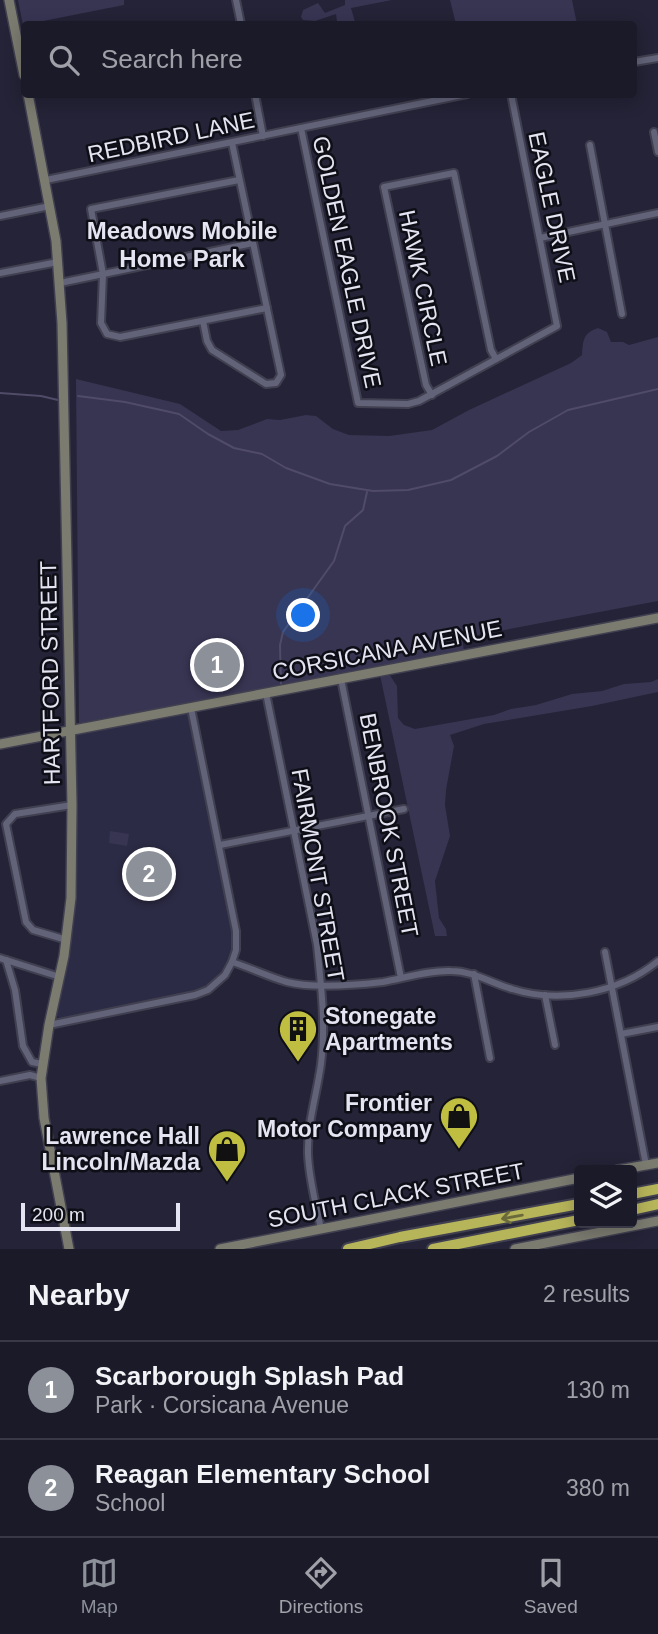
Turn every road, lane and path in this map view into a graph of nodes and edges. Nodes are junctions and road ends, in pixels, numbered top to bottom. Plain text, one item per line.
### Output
1 (9, 0) edge
2 (236, 0) edge
3 (240, 21) edge
4 (658, 58) edge
5 (21, 60) edge
6 (637, 62) edge
7 (29, 98) edge
8 (256, 98) edge
9 (447, 98) edge
10 (512, 98) edge
11 (301, 128) junction
12 (654, 132) dead end
13 (263, 136) junction
14 (232, 143) junction
15 (590, 145) dead end
16 (658, 152) edge
17 (46, 180) junction
18 (239, 180) junction
19 (50, 205) junction
20 (658, 213) edge
21 (0, 216) edge
22 (606, 224) junction
23 (540, 238) junction
24 (253, 243) junction
25 (58, 262) junction
26 (0, 273) edge
27 (103, 274) junction
28 (60, 283) junction
29 (267, 308) junction
30 (622, 314) dead end
31 (203, 321) junction
32 (496, 359) junction
33 (432, 395) junction
34 (658, 618) edge
35 (341, 679) junction
36 (266, 693) junction
37 (191, 708) junction
38 (70, 731) junction
39 (0, 744) edge
40 (72, 805) junction
41 (404, 809) dead end
42 (369, 816) junction
43 (294, 831) junction
44 (220, 845) junction
45 (67, 940) junction
46 (605, 952) dead end
47 (3, 959) edge
48 (658, 961) edge
49 (232, 962) junction
50 (474, 974) junction
51 (60, 977) junction
52 (401, 978) junction
53 (322, 985) junction
54 (612, 987) junction
55 (545, 995) junction
56 (49, 1025) junction
57 (658, 1027) edge
58 (621, 1034) junction
59 (555, 1045) dead end
60 (490, 1058) dead end
61 (42, 1064) junction
62 (41, 1078) junction
63 (0, 1081) edge
64 (658, 1163) edge
65 (646, 1165) junction
66 (637, 1167) edge
67 (574, 1179) edge
68 (658, 1189) edge
69 (637, 1193) edge
70 (658, 1204) edge
71 (574, 1205) edge
72 (637, 1209) edge
73 (574, 1221) edge
74 (574, 1221) edge
75 (658, 1221) edge
76 (321, 1229) junction
77 (69, 1249) edge
78 (220, 1249) edge
79 (348, 1249) edge
80 (432, 1249) edge
81 (473, 1249) edge
82 (515, 1249) edge

1 - 5 street
2 - 3 street
4 - 6 street
7 - 17 street, HARTFORD STREET
8 - 13 street
9 - 11 street, REDBIRD LANE
10 - 23 street, EAGLE DRIVE
11 - 13 street, REDBIRD LANE
11 - 33 street, GOLDEN EAGLE DRIVE
12 - 16 street
13 - 14 street, REDBIRD LANE
14 - 17 street, REDBIRD LANE
14 - 18 street
15 - 22 street
17 - 19 street, HARTFORD STREET
18 - 24 street
18 - 27 street
19 - 21 street
19 - 25 street, HARTFORD STREET
20 - 22 street
22 - 23 street
22 - 30 street
23 - 32 street, EAGLE DRIVE
24 - 27 street
24 - 29 street
25 - 26 street
25 - 28 street, HARTFORD STREET
27 - 28 street
27 - 31 street
28 - 38 street, HARTFORD STREET
29 - 31 street
29 - 31 street
32 - 33 street
32 - 33 street, HAWK CIRCLE
34 - 35 street, CORSICANA AVENUE
35 - 36 street, CORSICANA AVENUE
35 - 42 street, BENBROOK STREET
36 - 37 street, CORSICANA AVENUE
36 - 43 street, FAIRMONT STREET
37 - 38 street, CORSICANA AVENUE
37 - 44 street
38 - 39 street, CORSICANA AVENUE
38 - 40 street, HARTFORD STREET
40 - 45 street, HARTFORD STREET
40 - 45 street
41 - 42 street
42 - 43 street
42 - 52 street, BENBROOK STREET
43 - 44 street
43 - 53 street, FAIRMONT STREET
44 - 49 street
45 - 51 street, HARTFORD STREET
46 - 54 street
47 - 51 street
47 - 61 street
48 - 54 street
49 - 53 street
49 - 56 street
50 - 52 street
50 - 55 street
50 - 60 street
51 - 56 street, HARTFORD STREET
52 - 53 street
53 - 76 street, FAIRMONT STREET
54 - 55 street
54 - 58 street
55 - 59 street
56 - 61 street, HARTFORD STREET
57 - 58 street
58 - 65 street
61 - 62 street, HARTFORD STREET
62 - 63 street
62 - 77 street, HARTFORD STREET
64 - 65 street
65 - 66 street
67 - 76 street, SOUTH CLACK STREET
68 - 69 highway
70 - 72 highway
71 -> 79 highway
73 - 80 highway
74 - 81 highway
75 - 82 street
76 - 78 street, SOUTH CLACK STREET

